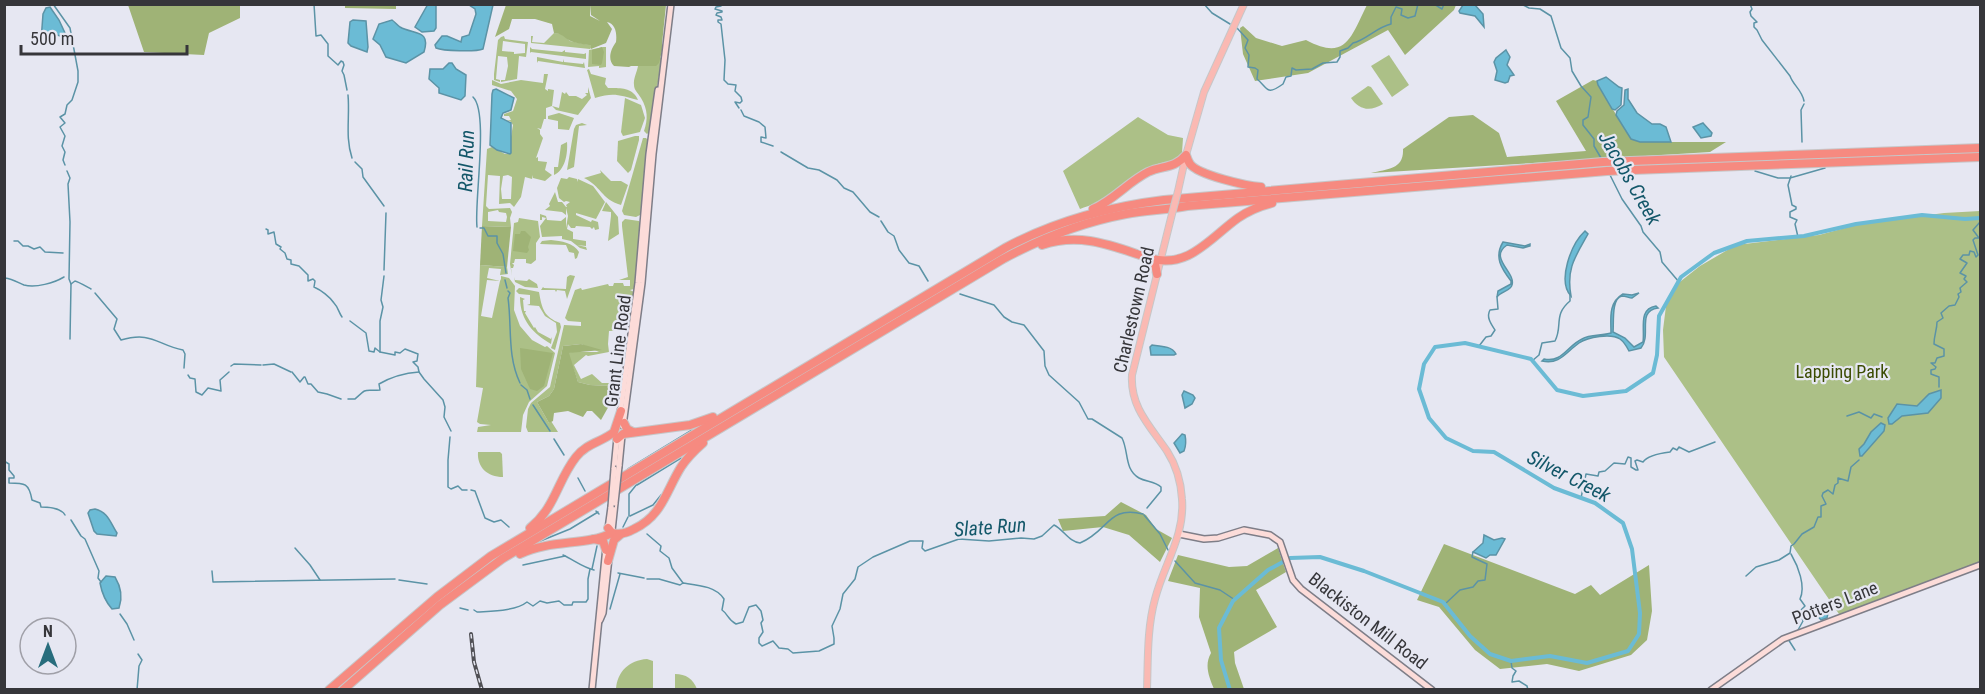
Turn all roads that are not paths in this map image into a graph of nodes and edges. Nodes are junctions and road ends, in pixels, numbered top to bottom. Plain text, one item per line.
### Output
1 (671, 4) edge
2 (1244, 4) edge
3 (661, 80) junction
4 (1980, 148) edge
5 (1186, 155) junction
6 (1980, 157) edge
7 (1171, 166) junction
8 (1184, 167) junction
9 (1196, 169) junction
10 (1352, 184) junction
11 (1330, 194) junction
12 (1051, 226) junction
13 (1149, 258) junction
14 (1160, 261) junction
15 (1171, 261) junction
16 (1157, 272) junction
17 (966, 281) junction
18 (766, 390) junction
19 (621, 411) joint
20 (750, 411) junction
21 (624, 423) junction
22 (633, 432) junction
23 (618, 436) junction
24 (612, 533) junction
25 (1179, 534) junction
26 (594, 539) junction
27 (606, 550) junction
28 (491, 556) junction
29 (608, 561) joint
30 (1980, 565) edge
31 (478, 576) junction
32 (599, 624) junction
33 (329, 690) edge
34 (343, 690) edge
35 (592, 690) edge
36 (1147, 690) edge
37 (1432, 690) edge
38 (1711, 690) edge

1 - 3 main road, Grant Line Road
2 - 5 main road, Charlestown Road
3 - 19 main road, Grant Line Road
3 - 21 main road, Grant Line Road
4 - 10 highway
5 - 7 highway
5 - 8 main road, Charlestown Road
5 - 9 highway
6 - 11 highway
7 - 8 highway
7 - 12 highway
8 - 9 highway
8 - 14 main road, Charlestown Road, bridge
9 - 10 highway
10 - 12 highway
11 - 15 highway
11 - 17 highway
12 - 18 highway
13 - 14 highway
13 - 16 highway
13 - 17 highway
14 - 15 highway
14 - 16 main road, Charlestown Road
15 - 16 highway
16 - 25 main road, Charlestown Road
17 - 20 highway
18 - 22 highway
18 - 28 highway
19 - 23 highway
20 - 24 highway
20 - 31 highway
21 - 22 highway
21 - 23 main road, Grant Line Road
22 - 23 highway
23 - 24 main road, Grant Line Road, bridge
23 - 28 highway
24 - 26 highway
24 - 27 main road, Grant Line Road
24 - 29 highway
25 - 36 main road, Charlestown Road
25 - 37 main road, Blackiston Mill Road
26 - 27 highway
26 - 31 highway
27 - 32 main road, Grant Line Road
28 - 33 highway
29 - 32 main road, Grant Line Road
30 - 38 main road, Potters Lane
31 - 34 highway
32 - 35 main road, Grant Line Road

